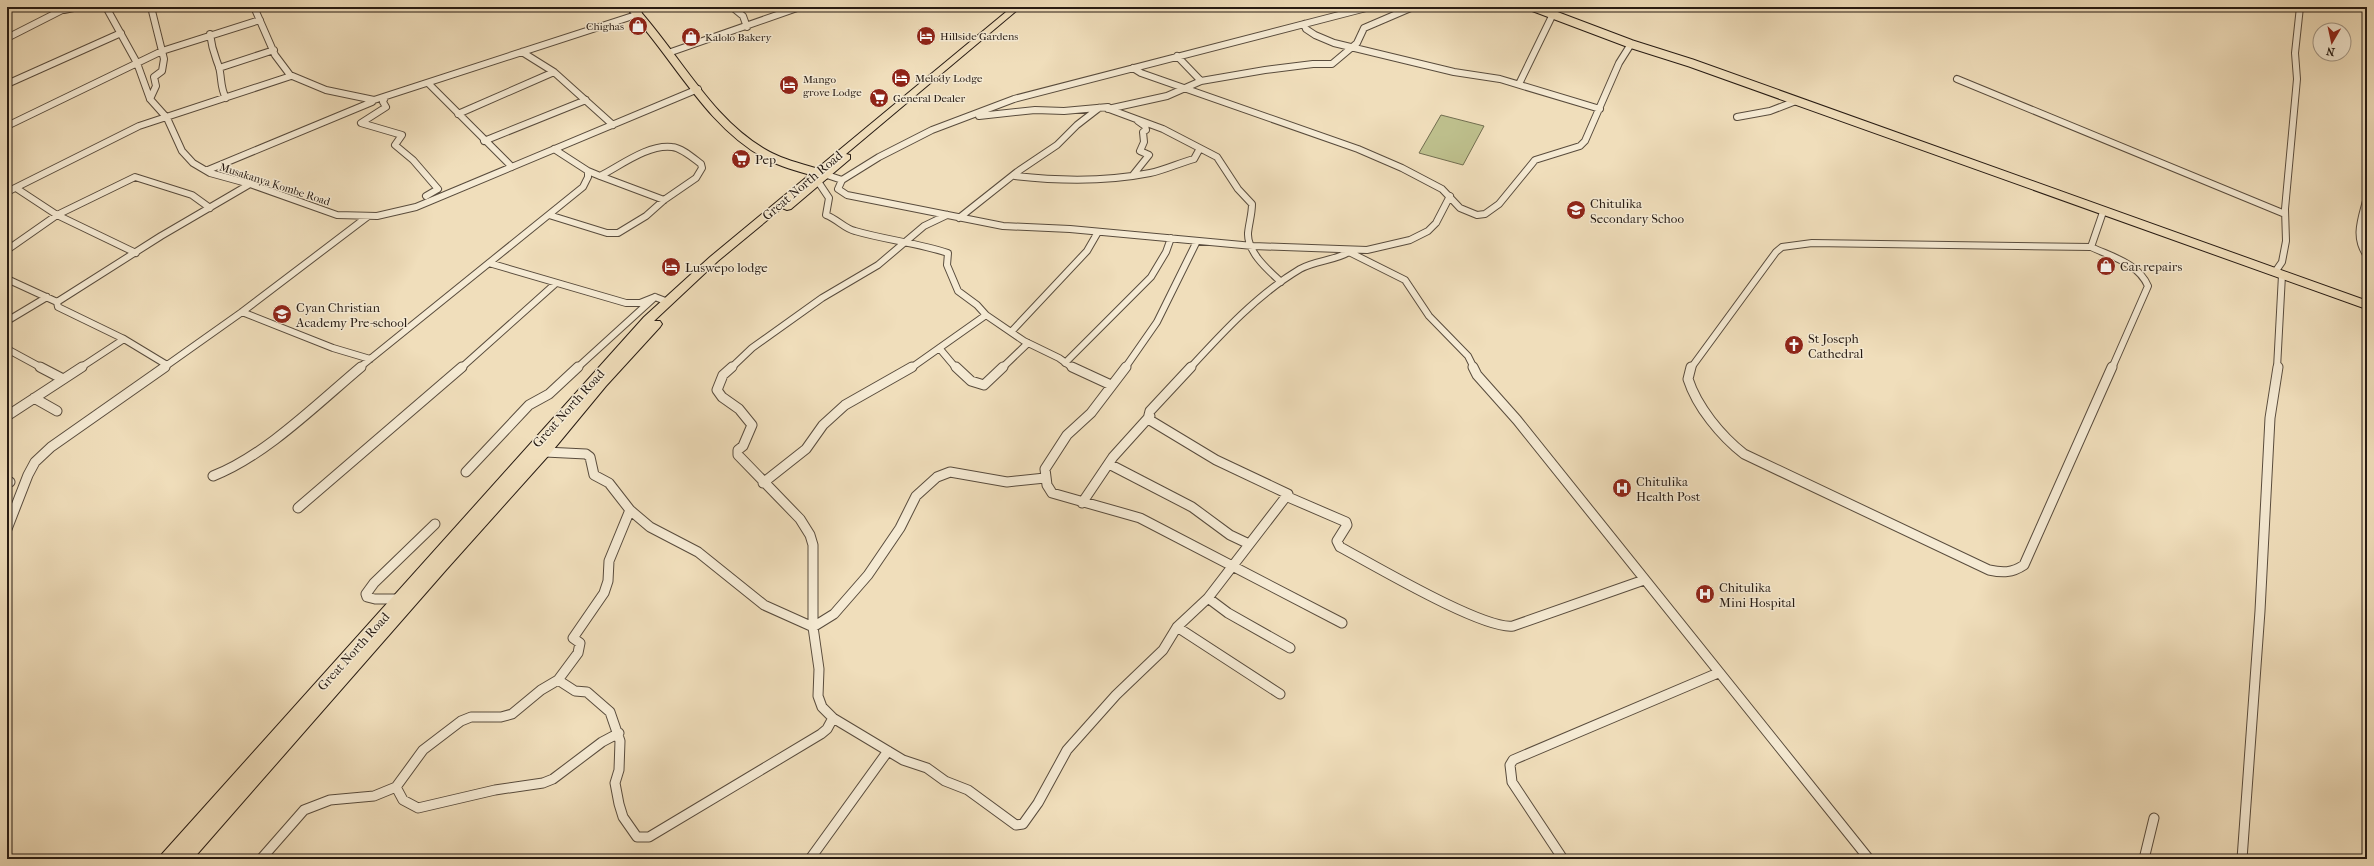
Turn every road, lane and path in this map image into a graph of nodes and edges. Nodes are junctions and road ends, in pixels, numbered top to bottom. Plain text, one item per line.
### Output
1 (78, 7) edge
2 (106, 7) edge
3 (151, 7) edge
4 (254, 7) edge
5 (632, 7) edge
6 (732, 7) edge
7 (800, 7) edge
8 (1017, 7) edge
9 (1025, 7) edge
10 (1370, 7) edge
11 (1413, 7) edge
12 (2300, 7) edge
13 (66, 8) edge
14 (1538, 8) edge
15 (639, 14) junction
16 (1553, 14) junction
17 (260, 20) junction
18 (1304, 24) junction
19 (747, 27) junction
20 (121, 33) junction
21 (210, 34) junction
22 (7, 38) edge
23 (1630, 44) junction
24 (1353, 46) junction
25 (274, 50) junction
26 (162, 51) junction
27 (522, 52) junction
28 (671, 52) junction
29 (1177, 56) junction
30 (137, 63) junction
31 (219, 68) junction
32 (1134, 68) junction
33 (554, 72) junction
34 (291, 76) junction
35 (1957, 79) dead end
36 (1201, 81) junction
37 (428, 83) junction
38 (7, 84) edge
39 (1519, 84) junction
40 (1185, 88) junction
41 (698, 89) junction
42 (385, 97) junction
43 (226, 98) junction
44 (150, 99) junction
45 (374, 100) junction
46 (586, 100) junction
47 (1796, 101) junction
48 (1100, 108) junction
49 (1108, 109) junction
50 (1600, 109) junction
51 (458, 114) junction
52 (975, 115) junction
53 (1737, 117) dead end
54 (166, 118) junction
55 (1134, 118) junction
56 (613, 125) junction
57 (7, 126) edge
58 (484, 141) junction
59 (554, 149) junction
60 (1199, 150) junction
61 (512, 167) junction
62 (208, 170) junction
63 (588, 171) junction
64 (1134, 175) junction
65 (600, 176) junction
66 (1015, 176) junction
67 (821, 177) junction
68 (842, 180) junction
69 (250, 184) junction
70 (16, 188) junction
71 (7, 192) edge
72 (1450, 196) junction
73 (2367, 197) edge
74 (664, 200) junction
75 (416, 207) junction
76 (210, 208) junction
77 (2103, 212) junction
78 (549, 214) junction
79 (2285, 214) junction
80 (57, 215) junction
81 (947, 215) junction
82 (367, 218) junction
83 (959, 218) junction
84 (1098, 232) junction
85 (1171, 238) junction
86 (1197, 241) junction
87 (906, 243) junction
88 (1253, 246) junction
89 (2091, 247) junction
90 (7, 250) edge
91 (1349, 251) junction
92 (136, 253) junction
93 (2367, 256) edge
94 (489, 263) junction
95 (2279, 274) junction
96 (7, 279) edge
97 (1280, 282) junction
98 (555, 284) junction
99 (47, 297) junction
100 (656, 297) junction
101 (56, 302) junction
102 (668, 302) junction
103 (2365, 303) edge
104 (242, 312) junction
105 (986, 315) junction
106 (7, 320) edge
107 (1011, 332) junction
108 (124, 340) junction
109 (1028, 343) junction
110 (7, 349) edge
111 (940, 349) junction
112 (370, 359) junction
113 (1065, 363) junction
114 (167, 365) junction
115 (63, 379) junction
116 (1111, 385) junction
117 (34, 398) junction
118 (58, 411) dead end
119 (7, 416) edge
120 (1150, 416) junction
121 (545, 452) junction
122 (1109, 464) junction
123 (466, 472) dead end
124 (213, 476) dead end
125 (1045, 478) junction
126 (764, 483) junction
127 (1288, 494) junction
128 (1082, 503) junction
129 (298, 508) dead end
130 (630, 510) junction
131 (435, 524) dead end
132 (7, 529) edge
133 (1249, 544) junction
134 (1233, 565) junction
135 (1644, 580) junction
136 (1208, 598) junction
137 (399, 599) junction
138 (1342, 623) dead end
139 (813, 627) junction
140 (1177, 627) junction
141 (1290, 648) dead end
142 (1718, 673) junction
143 (558, 680) junction
144 (1280, 694) dead end
145 (834, 718) junction
146 (618, 733) junction
147 (888, 751) junction
148 (396, 787) junction
149 (2154, 818) dead end
150 (167, 859) edge
151 (183, 859) edge
152 (261, 859) edge
153 (810, 859) edge
154 (1563, 859) edge
155 (1869, 859) edge
156 (2144, 859) edge
157 (2242, 859) edge

1 - 13 street
2 - 20 street, Musakanya Kombe Road
3 - 26 street
4 - 17 street
5 - 15 main road
6 - 19 street
7 - 19 street
8 - 67 highway, Great North Road
9 - 67 highway, Great North Road
10 - 18 street
11 - 24 street
12 - 79 street
13 - 22 street
14 - 16 main road
15 - 27 street
15 - 28 main road
16 - 23 main road
16 - 39 street
17 - 21 street
17 - 25 street
18 - 24 street
18 - 29 street
19 - 28 street
20 - 30 street, Musakanya Kombe Road
20 - 38 street
21 - 26 street
21 - 31 street
23 - 47 main road
23 - 50 street
24 - 36 street
24 - 39 street
25 - 31 street
25 - 34 street
26 - 30 street
26 - 44 street
27 - 33 street
27 - 37 street
28 - 41 main road
29 - 32 street
29 - 36 street
30 - 44 street, Musakanya Kombe Road
30 - 57 street
31 - 43 street
32 - 40 street
32 - 52 street
33 - 46 street
33 - 51 street
34 - 43 street
34 - 45 street
35 - 79 street
36 - 40 street
37 - 42 street
37 - 51 street
39 - 50 street
40 - 49 street
40 - 72 street
41 - 56 street
41 - 67 main road
42 - 45 street
42 - 75 street
43 - 54 street
44 - 54 street, Musakanya Kombe Road
45 - 62 street
46 - 56 street
46 - 58 street
47 - 53 street
47 - 77 main road
48 - 49 street
48 - 52 street
48 - 66 street
49 - 55 street
50 - 72 street
51 - 58 street
52 - 68 street
54 - 62 street, Musakanya Kombe Road
54 - 70 street
55 - 60 street
55 - 64 street
56 - 59 street
58 - 61 street
59 - 61 street
59 - 63 street
60 - 64 street
60 - 88 street
61 - 75 street
62 - 69 street, Musakanya Kombe Road
63 - 65 street
63 - 78 street
64 - 66 street
65 - 74 street
65 - 74 street
66 - 83 street
67 - 68 street
67 - 87 street
67 - 102 highway, Great North Road
67 - 121 highway, Great North Road
68 - 81 street
69 - 76 street
69 - 82 street, Musakanya Kombe Road
70 - 71 street
70 - 80 street
72 - 91 street
73 - 93 street
74 - 78 street
75 - 82 street
76 - 80 street
76 - 92 street
77 - 89 street
77 - 95 main road
78 - 94 street
79 - 95 street
80 - 90 street
80 - 92 street
81 - 83 street
81 - 87 street
82 - 104 street
83 - 84 street
84 - 85 street
84 - 107 street
85 - 86 street
85 - 113 street
86 - 88 street
86 - 116 street
87 - 105 street
87 - 126 street
88 - 91 street
88 - 97 street
89 - 89 street
91 - 97 street
91 - 135 street
92 - 101 street
94 - 98 street
94 - 112 street
95 - 103 main road
95 - 157 street
96 - 99 street
97 - 120 street
98 - 100 street
98 - 129 street
99 - 101 street
99 - 106 street
100 - 102 street
100 - 123 street
101 - 108 street
102 - 137 highway, Great North Road
104 - 112 street
104 - 114 street
105 - 107 street
105 - 111 street
107 - 109 street
108 - 114 street
108 - 115 street
109 - 111 street
109 - 113 street
110 - 115 street
111 - 126 street
112 - 124 street
113 - 116 street
114 - 132 street
115 - 117 street
116 - 125 street
117 - 118 street
117 - 119 street
120 - 122 street
120 - 127 street
121 - 130 street
121 - 151 highway, Great North Road
122 - 128 street
122 - 133 street
125 - 128 street
125 - 139 street
126 - 139 street
127 - 133 street
127 - 135 street
128 - 134 street
130 - 139 street
130 - 143 street
131 - 137 street
133 - 134 street
134 - 136 street
134 - 138 street
135 - 142 street
136 - 140 street
136 - 141 street
137 - 150 highway, Great North Road
139 - 145 street
140 - 144 street
140 - 147 street
142 - 154 street
142 - 155 street
143 - 146 street
143 - 148 street
145 - 146 street
145 - 147 street
146 - 148 street
147 - 153 street
148 - 152 street
149 - 156 street

